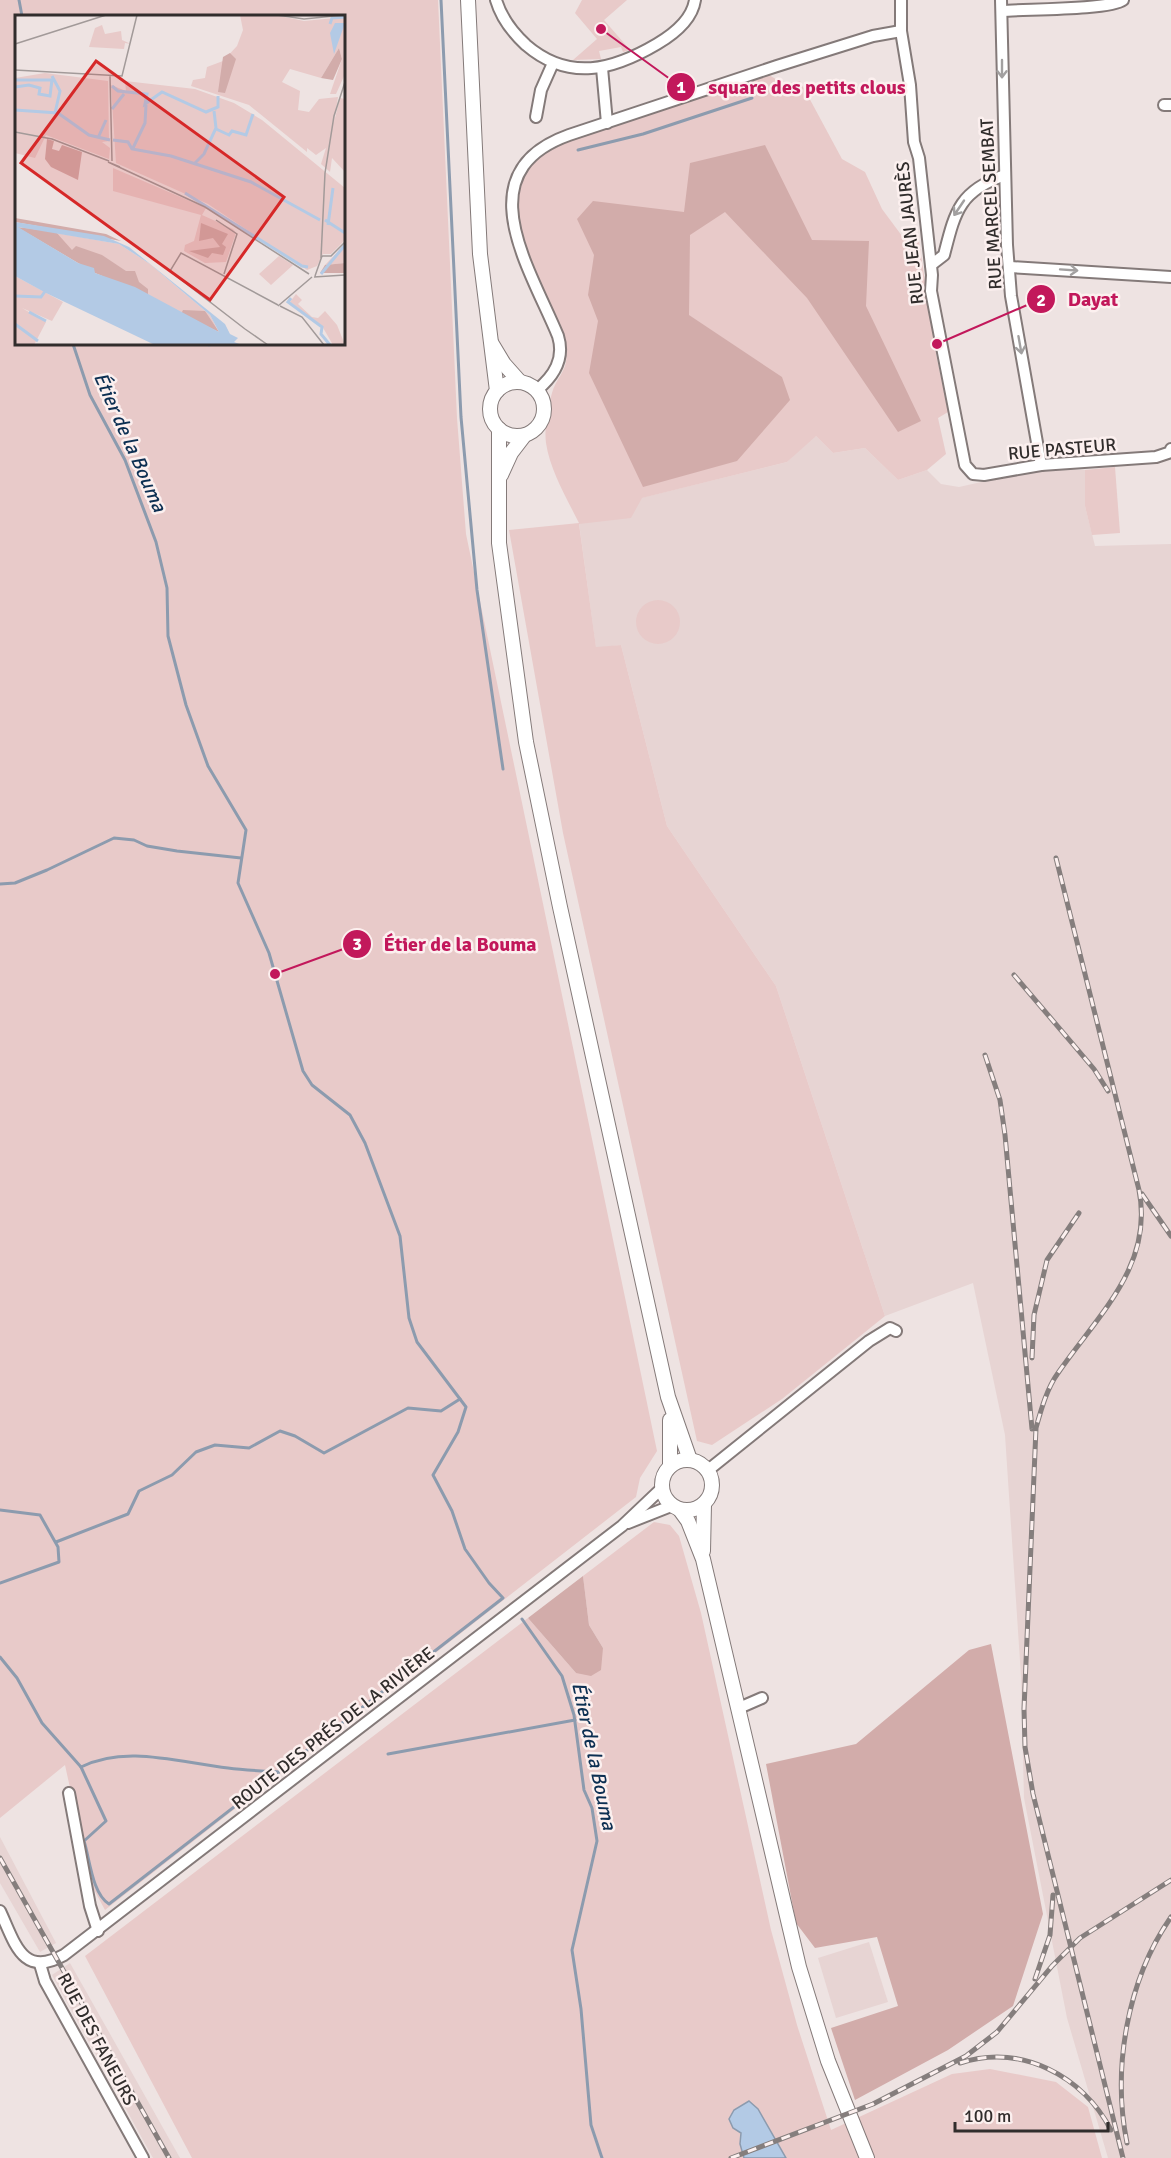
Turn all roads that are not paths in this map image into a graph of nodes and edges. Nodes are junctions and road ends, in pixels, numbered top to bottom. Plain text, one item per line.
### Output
1 (468, 0) edge
2 (496, 0) edge
3 (695, 0) edge
4 (901, 0) edge
5 (1123, 0) edge
6 (1001, 5) edge
7 (900, 31) junction
8 (553, 63) junction
9 (602, 68) junction
10 (536, 117) dead end
11 (607, 123) junction
12 (1005, 175) junction
13 (931, 264) junction
14 (1010, 267) junction
15 (1171, 277) edge
16 (491, 342) junction
17 (520, 382) junction
18 (537, 390) junction
19 (497, 391) junction
20 (499, 429) junction
21 (524, 435) junction
22 (1171, 451) edge
23 (963, 461) joint
24 (1041, 465) junction
25 (500, 477) junction
26 (896, 1331) dead end
27 (668, 1397) junction
28 (690, 1460) junction
29 (670, 1466) junction
30 (707, 1471) junction
31 (661, 1489) junction
32 (704, 1504) junction
33 (675, 1508) junction
34 (622, 1526) junction
35 (704, 1559) junction
36 (762, 1698) dead end
37 (739, 1708) junction
38 (69, 1792) dead end
39 (0, 1911) edge
40 (98, 1931) junction
41 (40, 1964) junction
42 (142, 2158) edge
43 (867, 2158) edge

1 - 16 main road
2 - 8 street
3 - 9 street
4 - 7 street, RUE JEAN JAURÈS
5 - 6 street
6 -> 12 street, RUE MARCEL SEMBAT
7 - 11 street
7 - 13 street, RUE JEAN JAURÈS
8 - 9 street
8 - 10 street
9 - 11 street
11 - 18 street
12 -> 13 street
12 - 14 street, RUE MARCEL SEMBAT
13 - 23 street, RUE JEAN JAURÈS
14 -> 15 street
14 -> 24 street, RUE MARCEL SEMBAT
16 - 17 main road
16 - 19 main road
17 - 18 main road
17 - 19 main road
18 - 21 main road
19 - 20 main road
20 - 21 main road
20 - 25 main road
21 - 25 main road
22 - 24 street, RUE PASTEUR
23 - 24 street, RUE PASTEUR
25 - 27 main road
26 - 30 street
27 - 28 main road
27 - 29 main road
28 - 29 main road
28 - 30 main road
29 - 31 main road
30 - 32 main road
31 - 33 main road
31 - 34 street, ROUTE DES PRÉS DE LA RIVIÈRE
32 - 33 main road
32 - 35 main road
33 - 34 street, ROUTE DES PRÉS DE LA RIVIÈRE
33 - 35 main road
34 - 40 street, ROUTE DES PRÉS DE LA RIVIÈRE
35 - 37 main road
36 - 37 street
37 - 43 main road
38 - 40 street
39 - 41 street, RUE DES FANEURS
40 - 41 street, ROUTE DES PRÉS DE LA RIVIÈRE
41 - 42 street, RUE DES FANEURS

